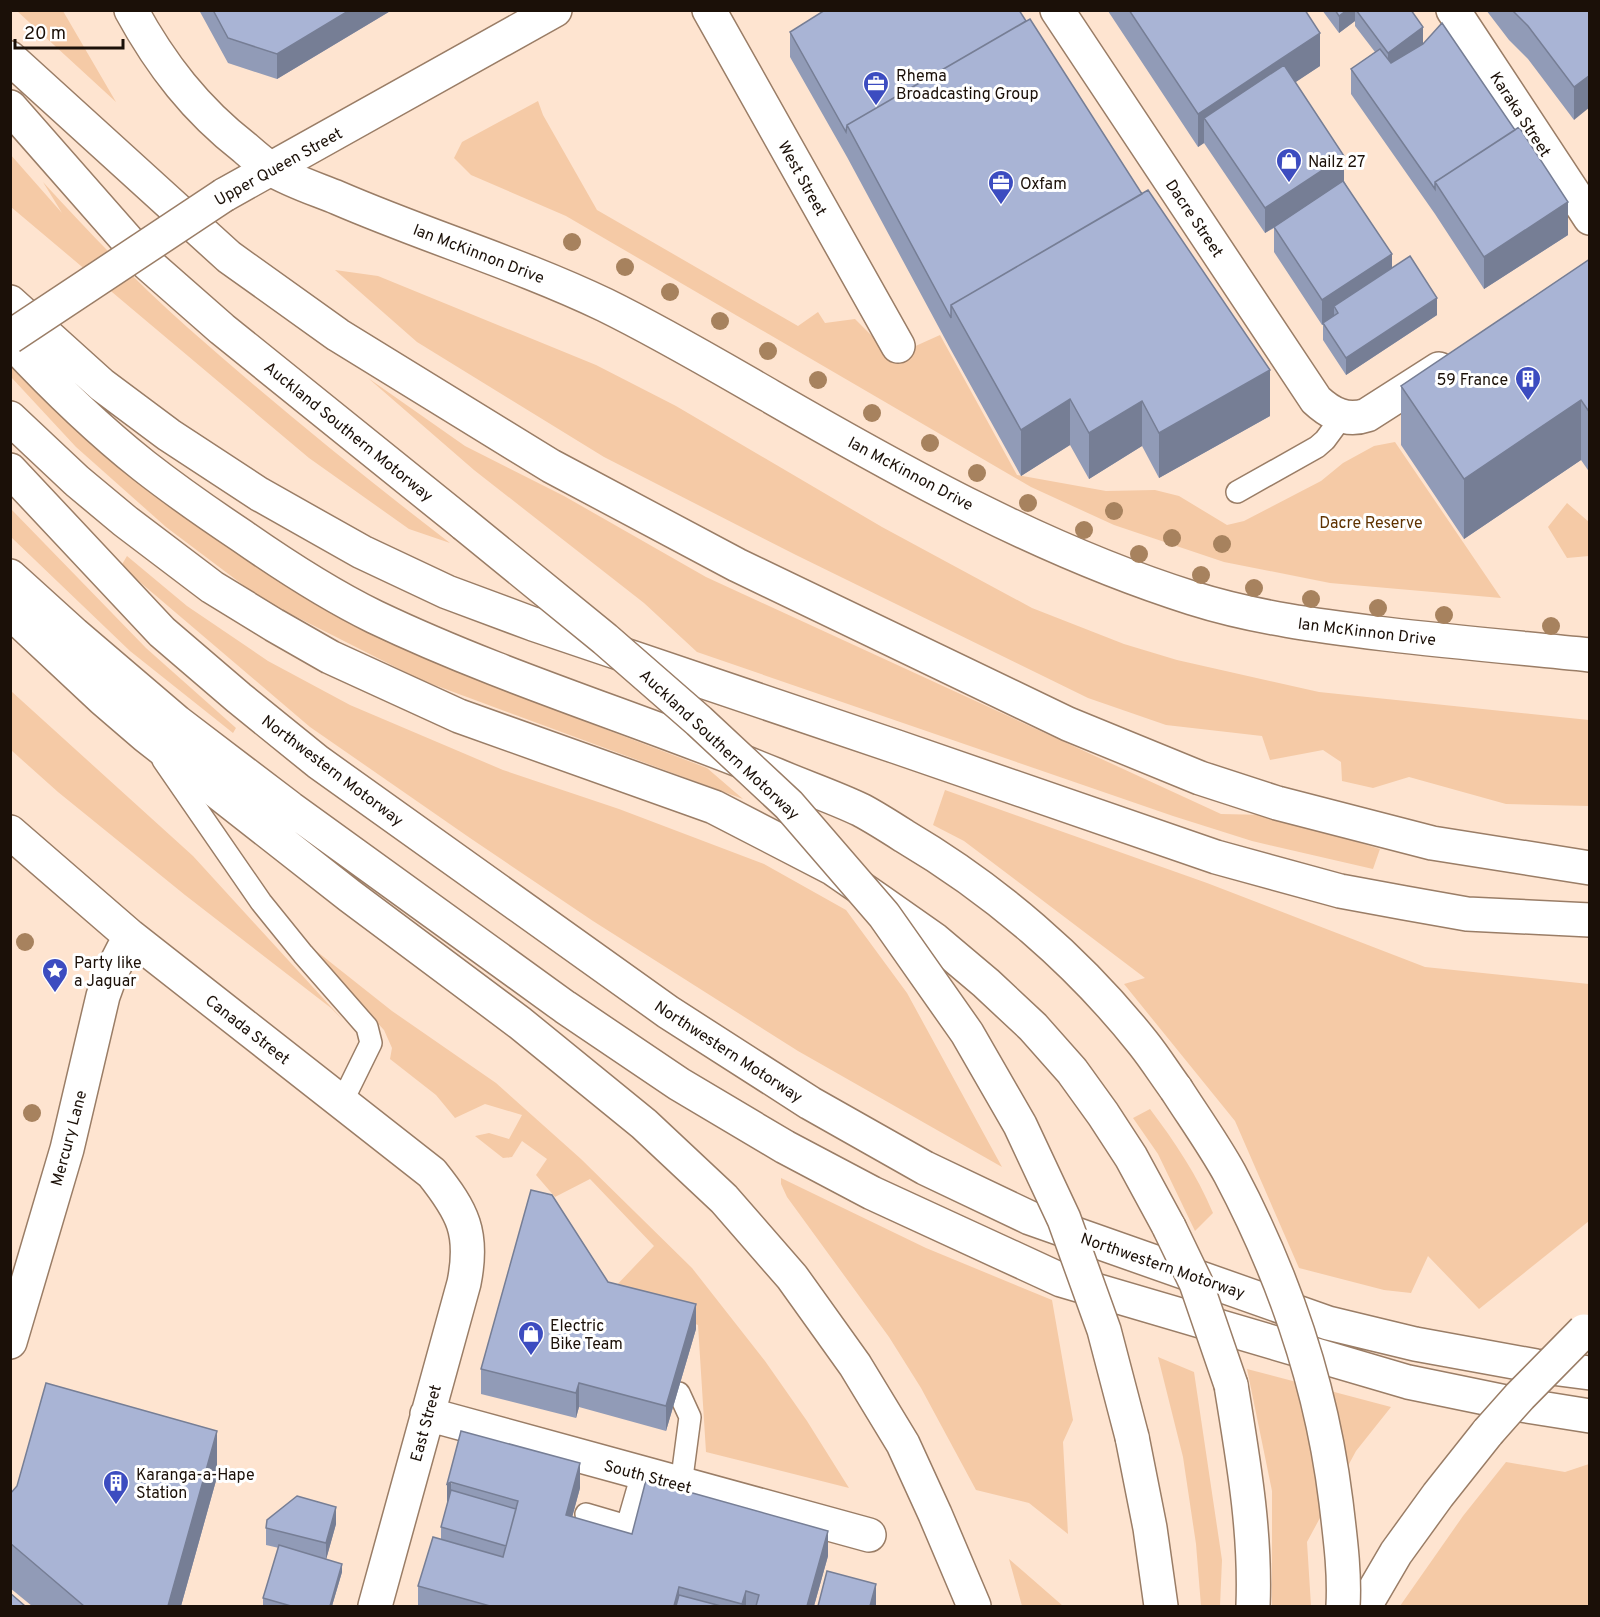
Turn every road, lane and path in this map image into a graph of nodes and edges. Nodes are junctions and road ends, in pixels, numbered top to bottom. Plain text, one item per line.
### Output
1 (131, 10) edge
2 (555, 10) edge
3 (709, 10) edge
4 (1057, 10) edge
5 (1453, 10) edge
6 (10, 58) edge
7 (10, 107) edge
8 (271, 169) junction
9 (1590, 218) edge
10 (10, 302) edge
11 (10, 339) edge
12 (898, 346) dead end
13 (1462, 354) edge
14 (1342, 417) junction
15 (10, 418) edge
16 (10, 470) edge
17 (1237, 492) dead end
18 (10, 576) edge
19 (10, 612) edge
20 (1590, 655) edge
21 (146, 736) junction
22 (10, 831) edge
23 (1590, 868) edge
24 (1590, 920) edge
25 (130, 936) junction
26 (342, 1102) junction
27 (468, 1239) joint
28 (1587, 1328) edge
29 (10, 1342) edge
30 (1590, 1373) edge
31 (680, 1393) edge
32 (427, 1414) junction
33 (1590, 1416) edge
34 (642, 1474) junction
35 (681, 1485) junction
36 (586, 1514) dead end
37 (869, 1535) dead end
38 (375, 1606) edge
39 (974, 1606) edge
40 (1161, 1606) edge
41 (1252, 1606) edge
42 (1344, 1606) edge
43 (1365, 1606) edge

1 - 8 main road, Ian McKinnon Drive
2 - 8 main road, Upper Queen Street
3 - 12 main road, West Street
4 - 14 main road, Dacre Street
5 - 9 main road, Karaka Street
6 - 23 main road
7 - 40 main road, Auckland Southern Motorway, bridge
8 - 11 main road, Upper Queen Street, bridge
8 - 20 main road, Ian McKinnon Drive
10 - 24 main road
11 - 42 main road, bridge
13 - 14 main road
14 - 17 lane
15 - 41 main road, bridge
16 - 30 main road, Northwestern Motorway
18 - 33 main road
19 - 21 main road
21 - 26 lane
21 - 39 main road
22 - 25 main road, Canada Street
25 - 26 main road, Canada Street
25 - 29 main road, Mercury Lane
26 - 27 main road, Canada Street
27 - 32 main road, East Street
28 - 43 main road, bridge
31 - 35 lane
32 - 34 main road, South Street
32 - 38 main road, East Street
34 - 35 main road, South Street
34 - 36 lane
35 - 37 main road, South Street

